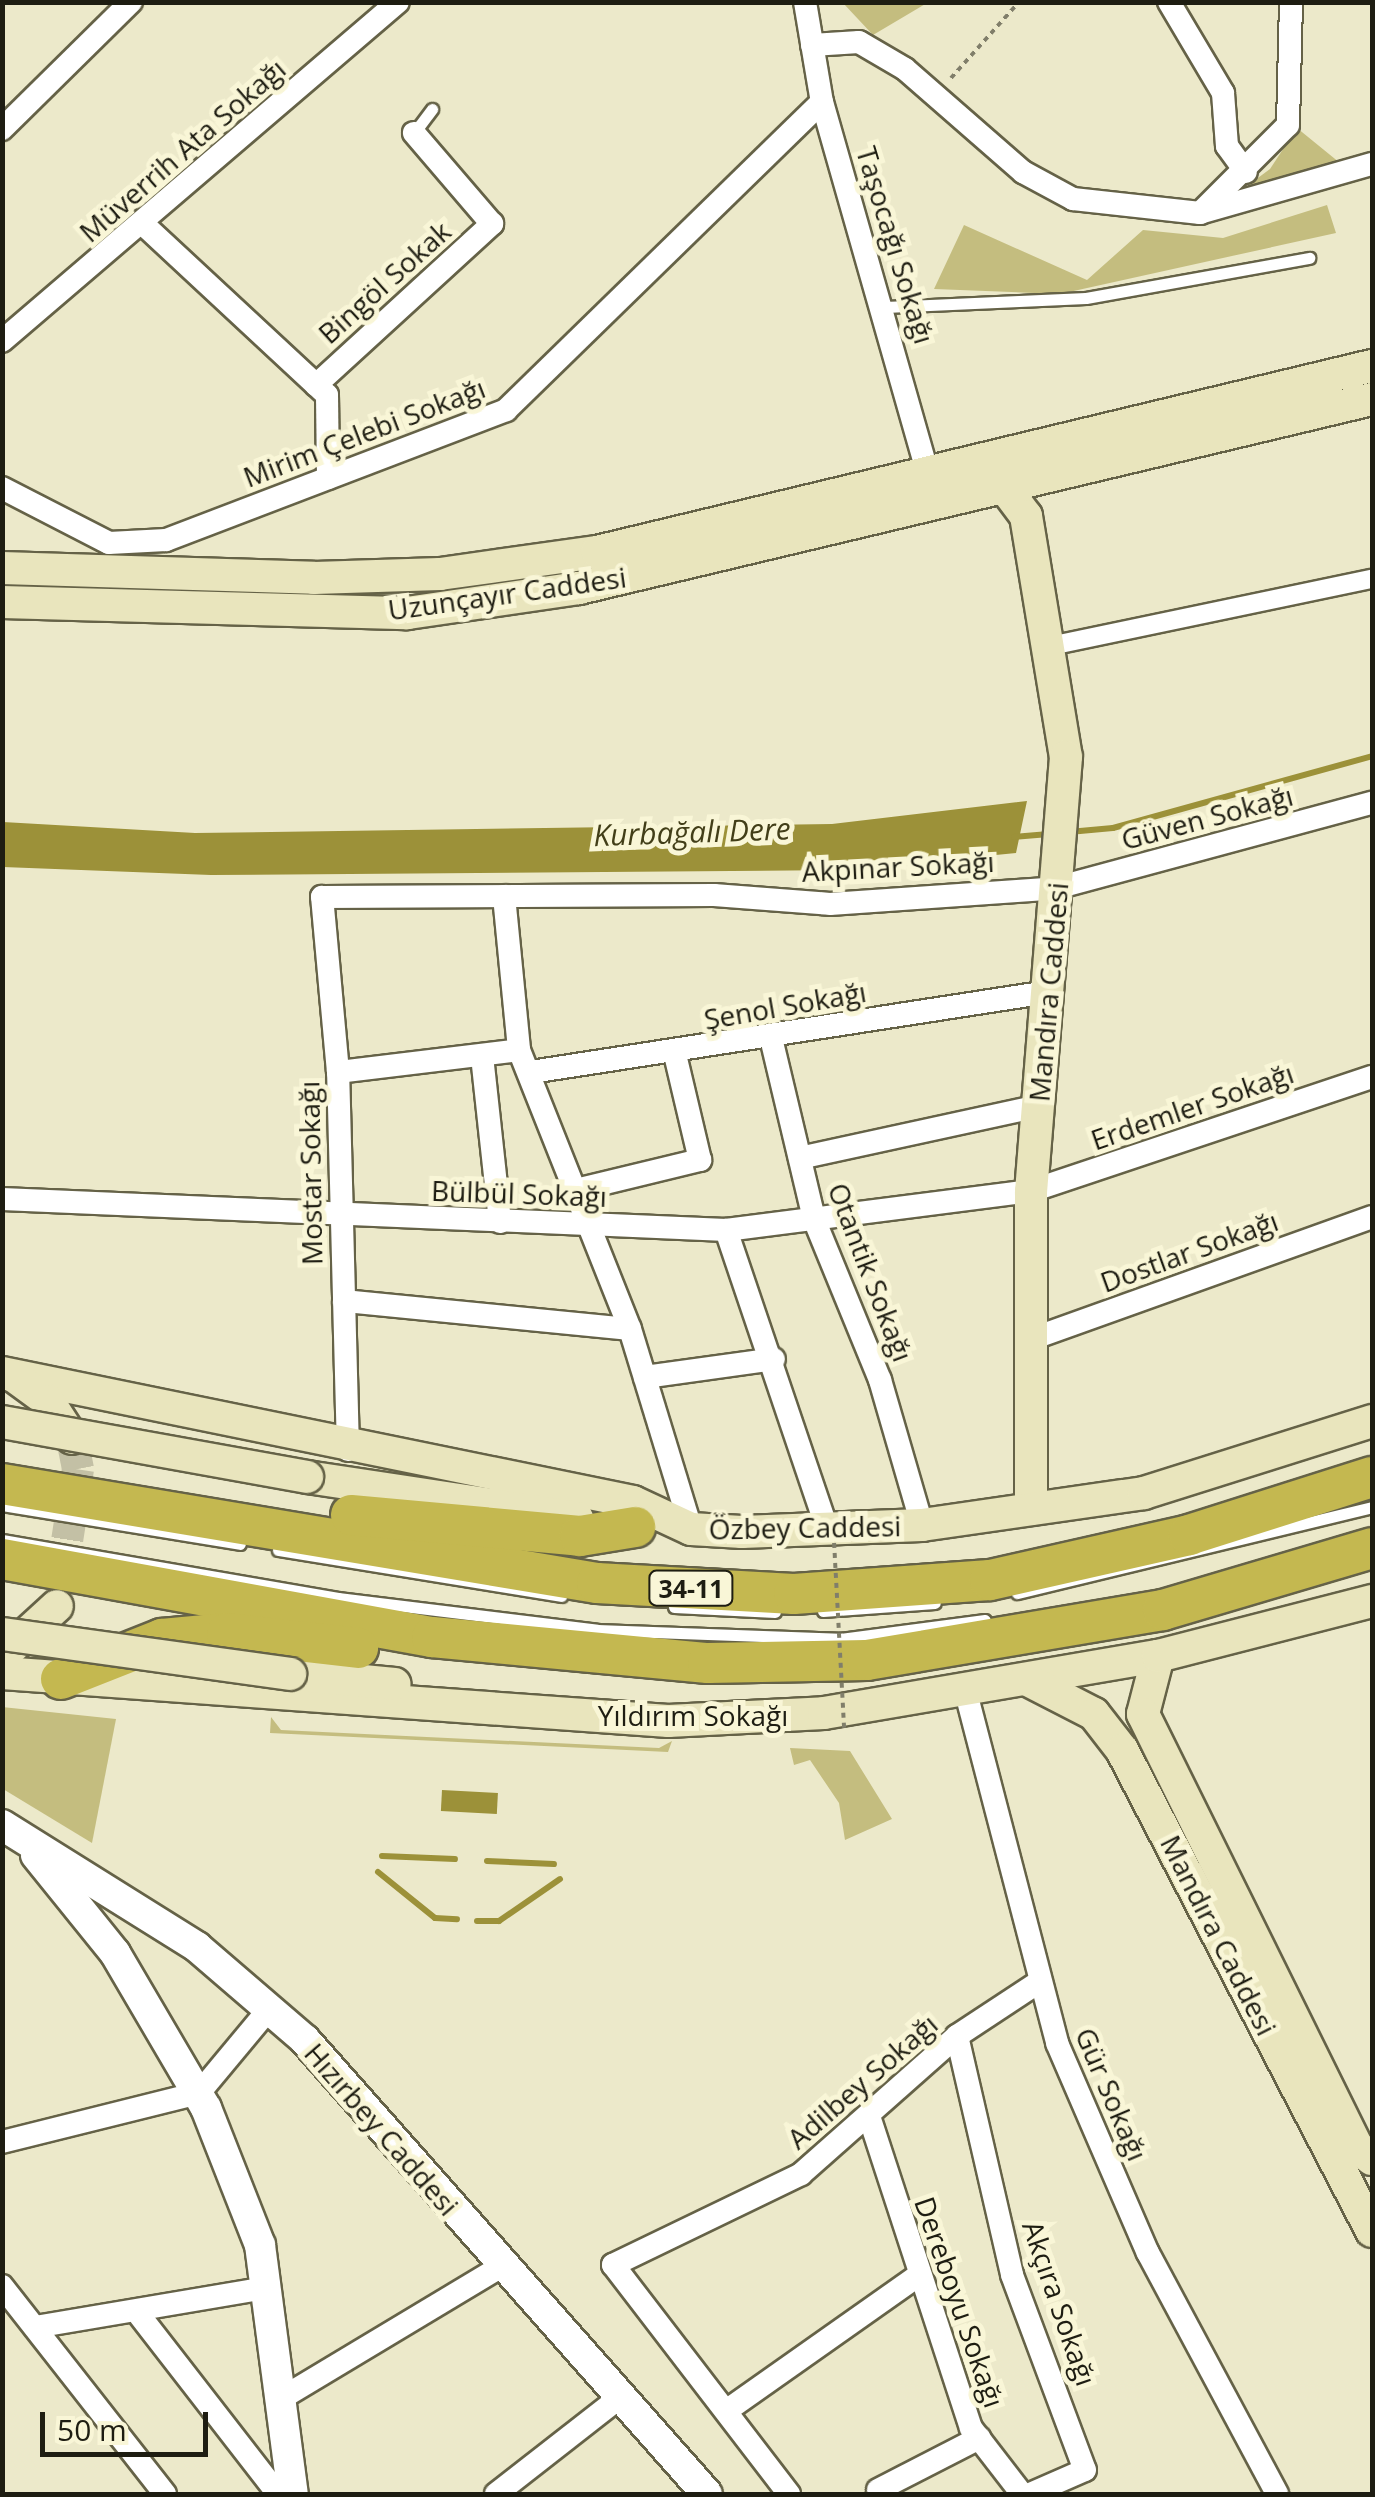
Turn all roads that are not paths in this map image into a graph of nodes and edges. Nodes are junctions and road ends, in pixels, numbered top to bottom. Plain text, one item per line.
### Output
1 (130, 2) edge
2 (398, 2) edge
3 (805, 2) edge
4 (1169, 2) edge
5 (1291, 2) edge
6 (812, 45) junction
7 (822, 102) junction
8 (432, 109) dead end
9 (2, 129) edge
10 (414, 133) joint
11 (1372, 164) edge
12 (1246, 172) junction
13 (1200, 213) junction
14 (143, 224) junction
15 (1309, 258) dead end
16 (886, 308) junction
17 (2, 341) edge
18 (1372, 366) edge
19 (316, 385) junction
20 (1372, 400) edge
21 (994, 475) junction
22 (328, 478) junction
23 (1038, 481) junction
24 (2, 488) edge
25 (933, 490) junction
26 (1026, 516) junction
27 (109, 543) junction
28 (2, 568) edge
29 (56, 571) junction
30 (1372, 579) edge
31 (2, 602) edge
32 (1050, 646) junction
33 (1372, 803) edge
34 (1056, 888) junction
35 (322, 896) joint
36 (504, 896) junction
37 (1048, 992) junction
38 (772, 1038) junction
39 (519, 1050) junction
40 (675, 1054) junction
41 (482, 1056) junction
42 (338, 1072) junction
43 (531, 1072) junction
44 (1372, 1076) edge
45 (1038, 1106) junction
46 (800, 1158) junction
47 (576, 1190) junction
48 (1032, 1191) junction
49 (2, 1199) edge
50 (1372, 1217) edge
51 (338, 1218) junction
52 (814, 1219) junction
53 (500, 1222) junction
54 (589, 1226) junction
55 (726, 1230) junction
56 (344, 1302) junction
57 (630, 1328) junction
58 (1026, 1341) junction
59 (774, 1359) junction
60 (7, 1373) edge
61 (644, 1377) junction
62 (1372, 1421) edge
63 (2, 1422) edge
64 (72, 1438) tunnel mouth
65 (348, 1450) junction
66 (1372, 1476) edge
67 (2, 1484) edge
68 (110, 1499) junction
69 (2, 1505) edge
70 (1372, 1506) edge
71 (1032, 1509) junction
72 (922, 1525) junction
73 (635, 1527) junction
74 (830, 1528) junction
75 (691, 1529) junction
76 (1372, 1529) edge
77 (2, 1540) edge
78 (1372, 1548) edge
79 (2, 1559) edge
80 (1372, 1569) edge
81 (1372, 1601) edge
82 (57, 1606) tunnel mouth
83 (1163, 1610) junction
84 (2, 1634) edge
85 (2, 1652) edge
86 (1158, 1656) junction
87 (708, 1663) junction
88 (2, 1673) edge
89 (61, 1679) junction
90 (1025, 1679) junction
91 (965, 1689) junction
92 (582, 1716) junction
93 (12, 1831) edge
94 (1036, 1984) junction
95 (269, 2009) junction
96 (958, 2036) junction
97 (199, 2094) junction
98 (869, 2116) junction
99 (2, 2142) edge
100 (1372, 2159) edge
101 (1372, 2167) edge
102 (1367, 2219) edge
103 (502, 2266) junction
104 (914, 2278) junction
105 (2, 2286) edge
106 (266, 2288) junction
107 (140, 2316) junction
108 (35, 2327) junction
109 (287, 2395) junction
110 (620, 2397) junction
111 (729, 2409) junction
112 (979, 2438) junction
113 (699, 2492) edge
114 (876, 2493) edge
115 (165, 2494) edge
116 (278, 2494) edge
117 (293, 2494) edge
118 (496, 2494) edge
119 (789, 2494) edge
120 (1022, 2494) edge
121 (1030, 2494) edge
122 (1277, 2494) edge

1 - 9 street
2 - 14 street, Müverrih Ata Sokağı
3 - 6 street, Taşocağı Sokağı
4 - 12 street
5 - 12 street
6 - 7 street, Taşocağı Sokağı
6 - 13 street
7 - 16 street, Taşocağı Sokağı
7 - 22 street, Mirim Çelebi Sokağı
8 - 10 lane
10 - 19 street, Bingöl Sokak
11 - 13 street
12 - 13 street
14 - 17 street, Müverrih Ata Sokağı
14 - 19 street
15 - 16 lane
16 - 25 street, Taşocağı Sokağı
18 - 21 main road, Uzunçayır Caddesi
19 - 22 street
20 - 23 main road, Uzunçayır Caddesi
21 - 23 main road, Uzunçayır Caddesi
21 - 25 main road, Uzunçayır Caddesi
21 - 26 main road
22 - 27 street, Mirim Çelebi Sokağı
23 - 26 main road
24 - 27 street
25 - 29 main road, Uzunçayır Caddesi
25 - 31 main road, Uzunçayır Caddesi
26 - 32 main road, Mandıra Caddesi
27 - 29 street
28 - 29 main road, Uzunçayır Caddesi
30 - 32 street
32 - 34 main road, Mandıra Caddesi
33 - 34 street, Güven Sokağı
34 - 36 street, Akpınar Sokağı
34 - 37 main road, Mandıra Caddesi
35 - 36 street, Akpınar Sokağı
35 - 42 street, Mostar Sokağı
36 - 39 street
37 - 38 street, Şenol Sokağı
37 - 45 main road, Mandıra Caddesi
38 - 40 street, Şenol Sokağı
38 - 46 street, Otantik Sokağı
39 - 41 street
39 - 43 street
40 - 43 street, Şenol Sokağı
40 - 47 street
41 - 42 street
41 - 53 street
42 - 51 street, Mostar Sokağı
43 - 47 street
44 - 48 street, Erdemler Sokağı
45 - 46 street
45 - 48 main road, Mandıra Caddesi
46 - 52 street, Otantik Sokağı
47 - 54 street
48 - 52 street, Bülbül Sokağı
48 - 58 main road, Mandıra Caddesi
49 - 51 street, Bülbül Sokağı
50 - 58 street, Dostlar Sokağı
51 - 53 street, Bülbül Sokağı
51 - 56 street, Mostar Sokağı
52 - 55 street, Bülbül Sokağı
52 - 72 street, Otantik Sokağı
53 - 54 street, Bülbül Sokağı
54 - 55 street, Bülbül Sokağı
54 - 57 street
55 - 59 street
56 - 57 street
56 - 65 street, Mostar Sokağı
57 - 61 street
58 - 71 main road, Mandıra Caddesi
59 - 61 street
59 - 74 street
60 - 64 main road
60 - 65 main road, Özbey Caddesi
61 - 75 street
62 - 71 main road, Özbey Caddesi
63 - 73 main road, bridge
65 - 75 main road, Özbey Caddesi
66 - 68 highway, 34-11
67 - 68 highway, 34-11
68 - 73 highway
69 - 70 lane
71 - 72 main road, Özbey Caddesi
72 - 74 main road, Özbey Caddesi
73 - 75 main road
74 - 75 main road, Özbey Caddesi
76 - 77 lane
78 - 83 highway
79 - 87 highway
80 - 83 highway
81 - 86 main road, Yıldırım Sokağı
82 - 85 main road
83 - 87 highway
84 - 92 main road, bridge
86 - 90 main road, Yıldırım Sokağı
86 - 100 main road, Mandıra Caddesi
87 - 89 highway
88 - 89 main road, Yıldırım Sokağı
89 - 92 main road, Yıldırım Sokağı
90 - 91 main road, Yıldırım Sokağı
90 - 102 main road, Mandıra Caddesi
91 - 92 main road, Yıldırım Sokağı
91 - 94 street, Gür Sokağı
93 - 95 street, Hızırbey Caddesi
93 - 97 street
94 - 96 street, Adilbey Sokağı
94 - 122 street, Gür Sokağı
95 - 97 street
95 - 103 street, Hızırbey Caddesi
96 - 98 street, Adilbey Sokağı
96 - 121 street, Akçıra Sokağı
97 - 99 street
97 - 106 street
98 - 104 street, Dereboyu Sokağı
98 - 111 street, Adilbey Sokağı
101 - 102 main road
103 - 109 street
103 - 110 street, Hızırbey Caddesi
104 - 111 street
104 - 112 street, Dereboyu Sokağı
105 - 108 street
106 - 107 street
106 - 109 street
107 - 108 street
107 - 116 street
108 - 115 street
109 - 117 street
110 - 113 street, Hızırbey Caddesi
110 - 118 street
111 - 119 street
112 - 114 street
112 - 120 street, Dereboyu Sokağı

